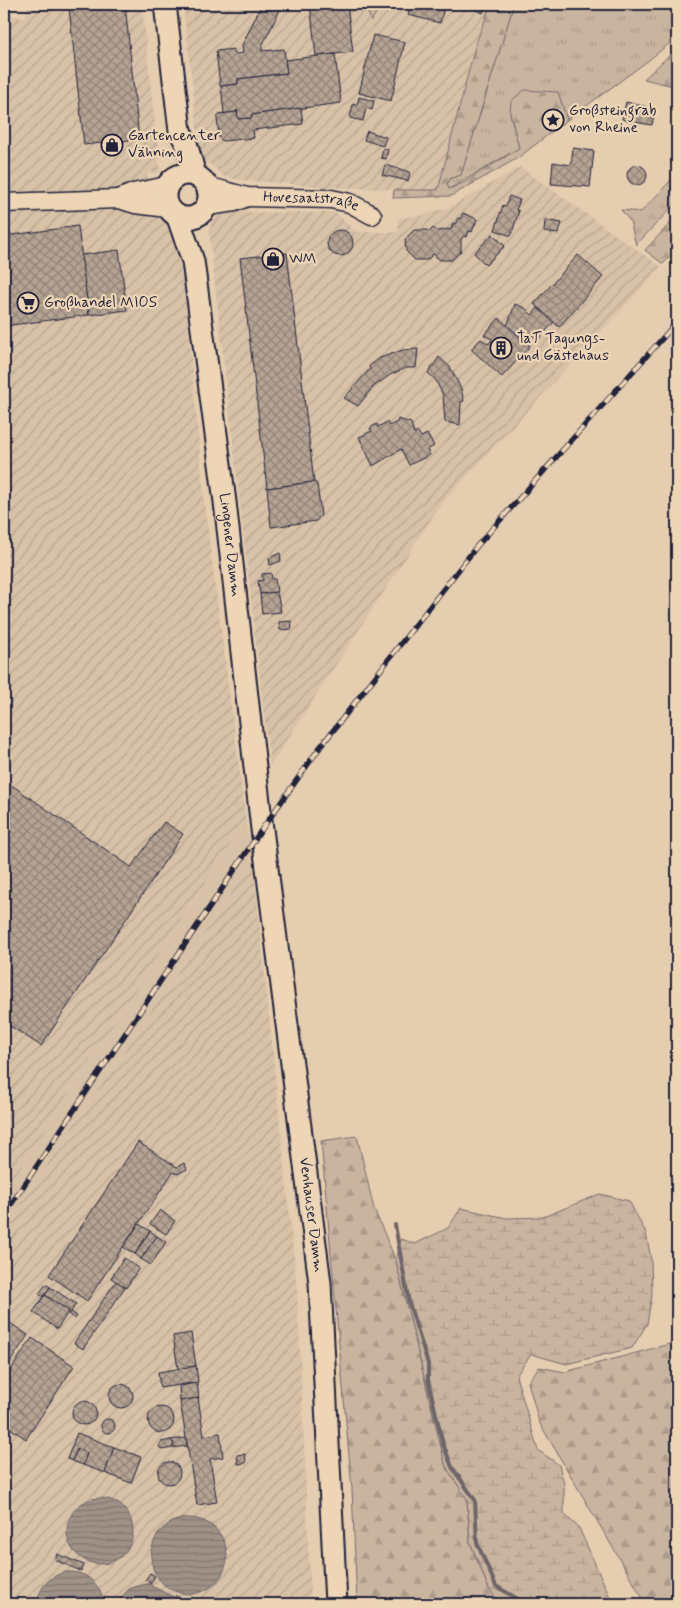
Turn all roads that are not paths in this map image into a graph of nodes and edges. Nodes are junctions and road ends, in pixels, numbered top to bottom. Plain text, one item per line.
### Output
1 (165, 4) edge
2 (180, 131) junction
3 (170, 182) junction
4 (202, 195) junction
5 (119, 199) junction
6 (4, 203) edge
7 (173, 212) junction
8 (372, 216) dead end
9 (193, 261) junction
10 (262, 829) joint
11 (336, 1604) edge

1 - 2 main road, Lingener Damm
2 - 3 main road, Lingener Damm
2 - 4 main road, Lingener Damm
3 - 4 main road
3 - 5 street
3 - 7 main road
4 - 7 main road
4 - 8 street, Hovesaatstraße
4 - 9 main road, Lingener Damm
5 - 6 street
5 - 7 street
7 - 9 main road, Lingener Damm
9 - 10 main road, Lingener Damm
10 - 11 main road, Venhauser Damm

